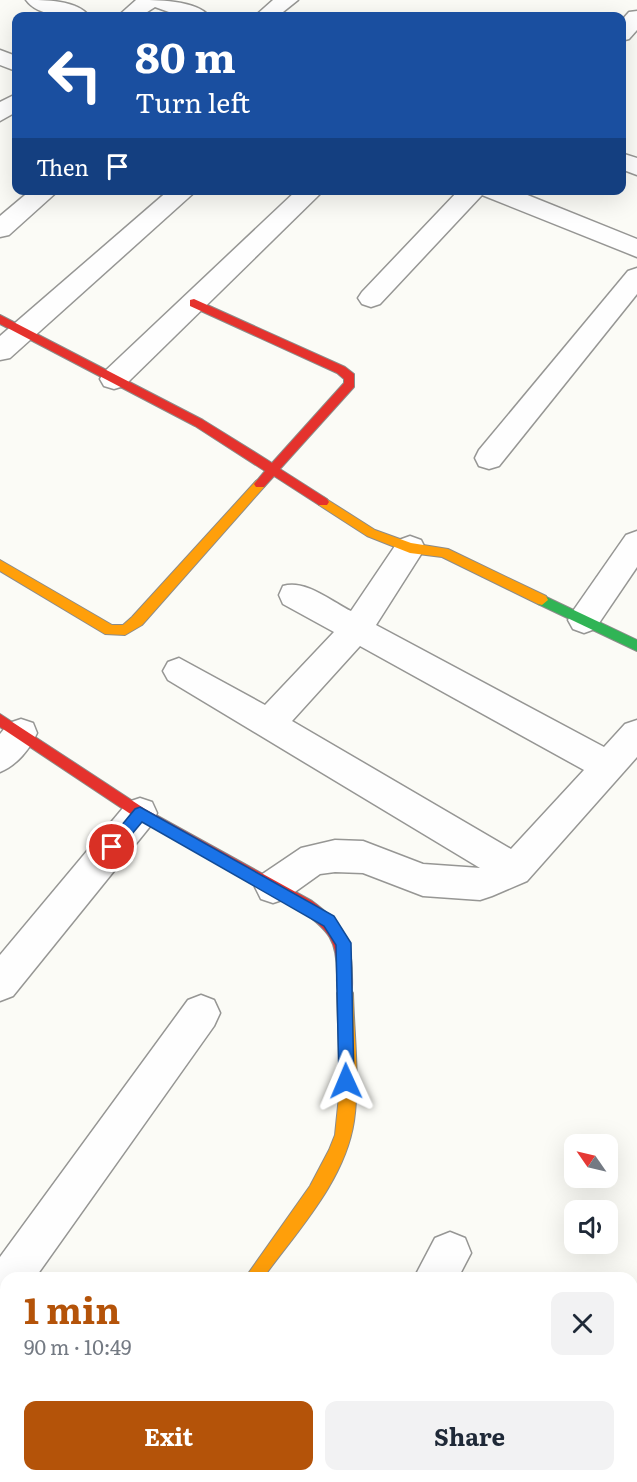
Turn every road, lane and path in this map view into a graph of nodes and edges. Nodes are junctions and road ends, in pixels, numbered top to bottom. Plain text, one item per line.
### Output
1 (37, 0) edge
2 (150, 0) edge
3 (157, 0) edge
4 (287, 0) edge
5 (68, 12) edge
6 (134, 12) edge
7 (188, 12) edge
8 (270, 12) edge
9 (637, 17) edge
10 (626, 29) edge
11 (12, 104) edge
12 (0, 114) edge
13 (41, 195) edge
14 (179, 195) edge
15 (307, 195) edge
16 (468, 195) edge
17 (503, 195) edge
18 (0, 229) edge
19 (637, 249) edge
20 (637, 277) edge
21 (371, 298) dead end
22 (194, 303) junction
23 (11, 325) edge
24 (0, 351) edge
25 (114, 379) junction
26 (489, 458) dead end
27 (275, 469) junction
28 (637, 543) edge
29 (410, 548) junction
30 (0, 566) edge
31 (294, 595) dead end
32 (584, 620) junction
33 (357, 628) junction
34 (637, 646) edge
35 (179, 671) dead end
36 (268, 724) junction
37 (637, 734) edge
38 (7, 737) edge
39 (608, 766) junction
40 (140, 813) junction
41 (515, 870) junction
42 (273, 887) junction
43 (0, 983) edge
44 (201, 1013) dead end
45 (13, 1272) edge
46 (257, 1272) edge

1 - 5 street
2 - 6 street
3 - 7 street
4 - 8 street
9 - 10 street
11 - 12 street
13 - 18 street
14 - 23 street
15 - 22 street
16 - 21 street
17 - 19 street
20 - 26 street
22 - 25 street
22 - 27 street
23 - 24 street
23 - 25 street
25 - 27 street
27 - 29 street
27 - 30 street
28 - 32 street
29 - 32 street
29 - 33 street
31 - 33 street
32 - 34 street
33 - 36 street
33 - 39 street
35 - 36 street
36 - 41 street
37 - 39 street
38 - 40 street
39 - 41 street
40 - 42 street
40 - 43 street
41 - 42 street
42 - 46 street
44 - 45 street

